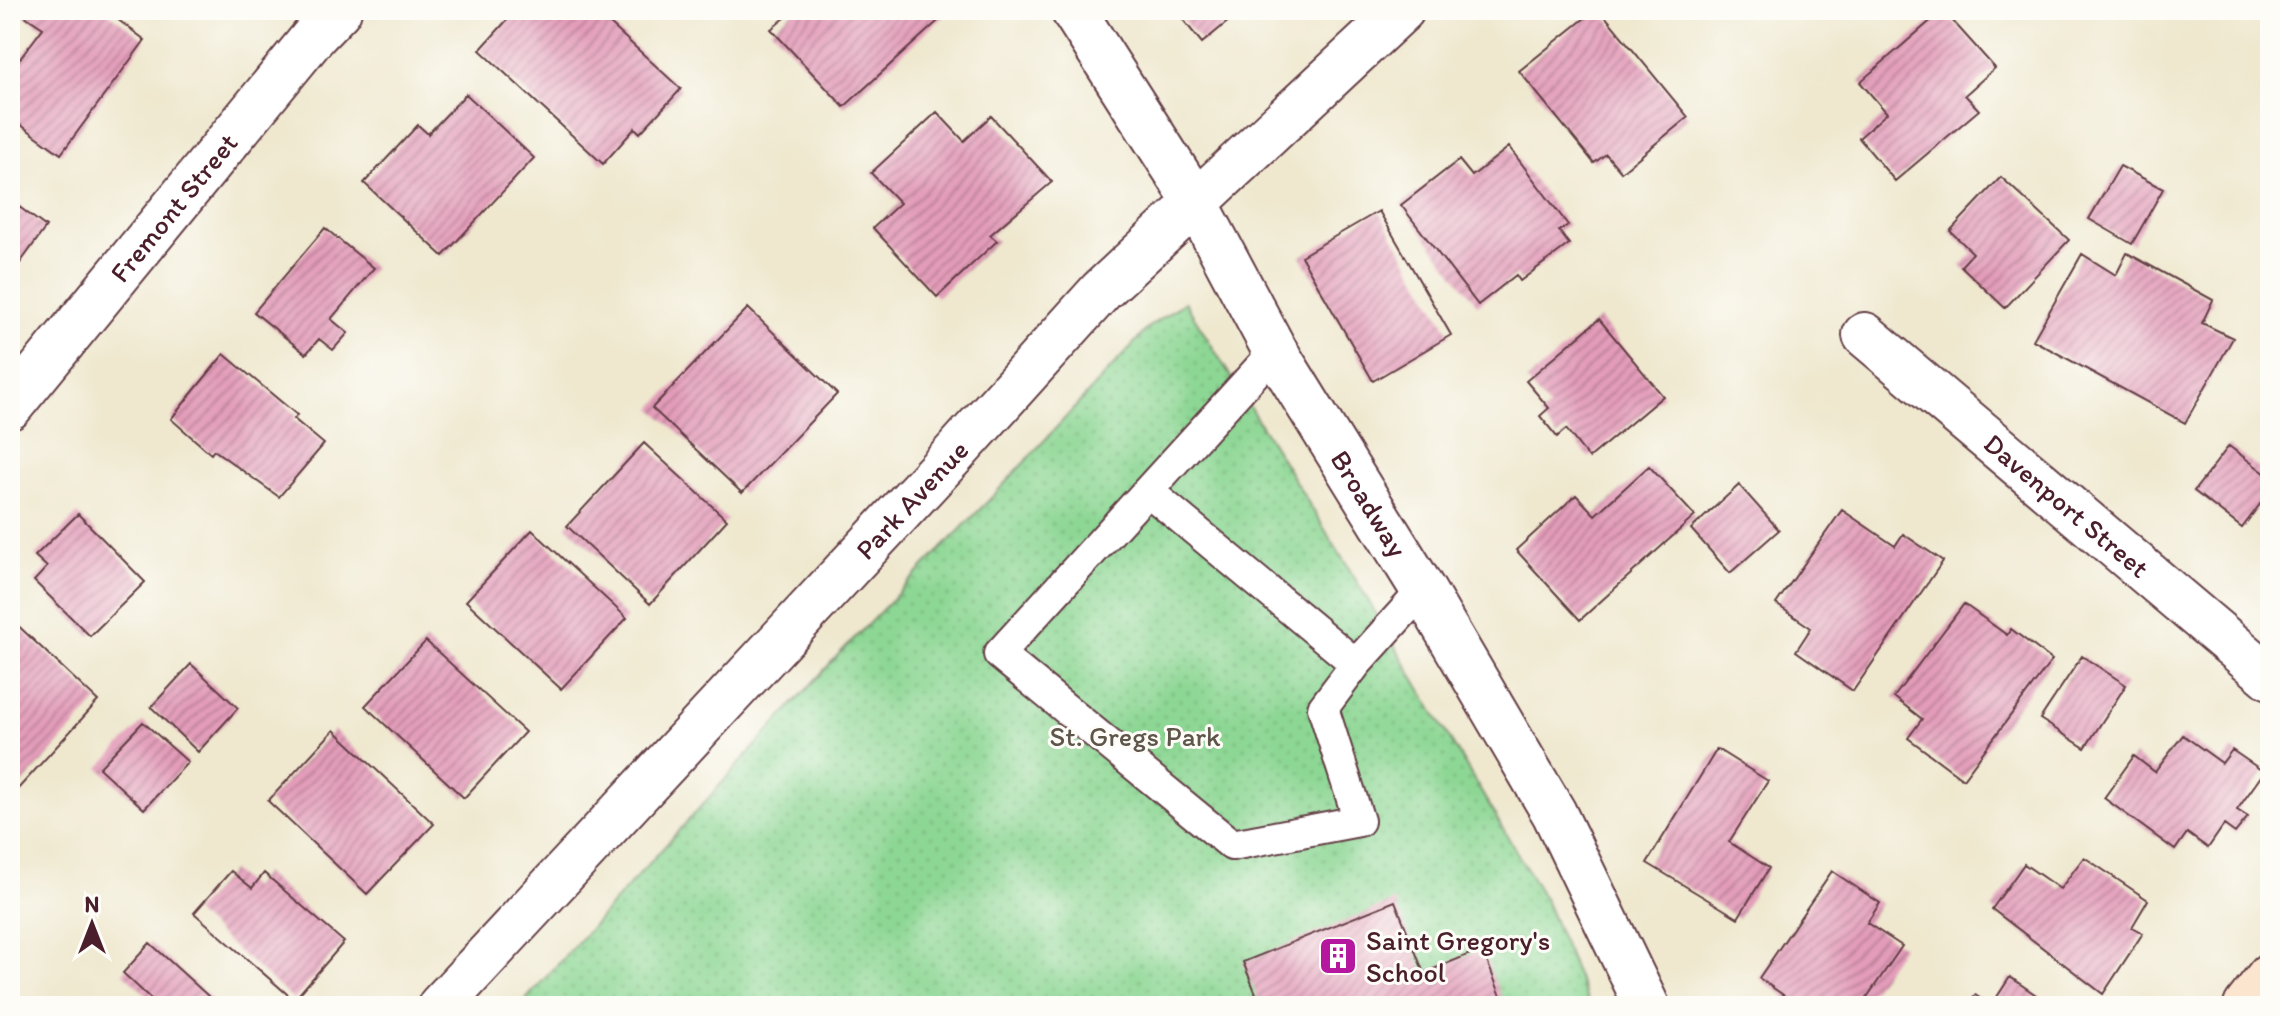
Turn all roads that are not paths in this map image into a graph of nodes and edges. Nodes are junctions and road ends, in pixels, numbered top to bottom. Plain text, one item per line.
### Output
1 (339, 10) edge
2 (1073, 10) edge
3 (1402, 10) edge
4 (1195, 201) junction
5 (1865, 335) dead end
6 (1275, 351) junction
7 (10, 407) edge
8 (1148, 491) junction
9 (1423, 590) junction
10 (1356, 664) junction
11 (2270, 677) edge
12 (2270, 975) edge
13 (440, 1006) edge
14 (1647, 1006) edge
15 (2246, 1006) edge

1 - 7 street, Fremont Street
2 - 4 street, Broadway
3 - 4 street, Park Avenue
4 - 6 street, Broadway
4 - 13 street, Park Avenue
5 - 11 street, Davenport Street
6 - 8 lane
6 - 9 street, Broadway
8 - 10 lane
8 - 10 lane
9 - 10 lane
9 - 14 street, Broadway
12 - 15 main road

